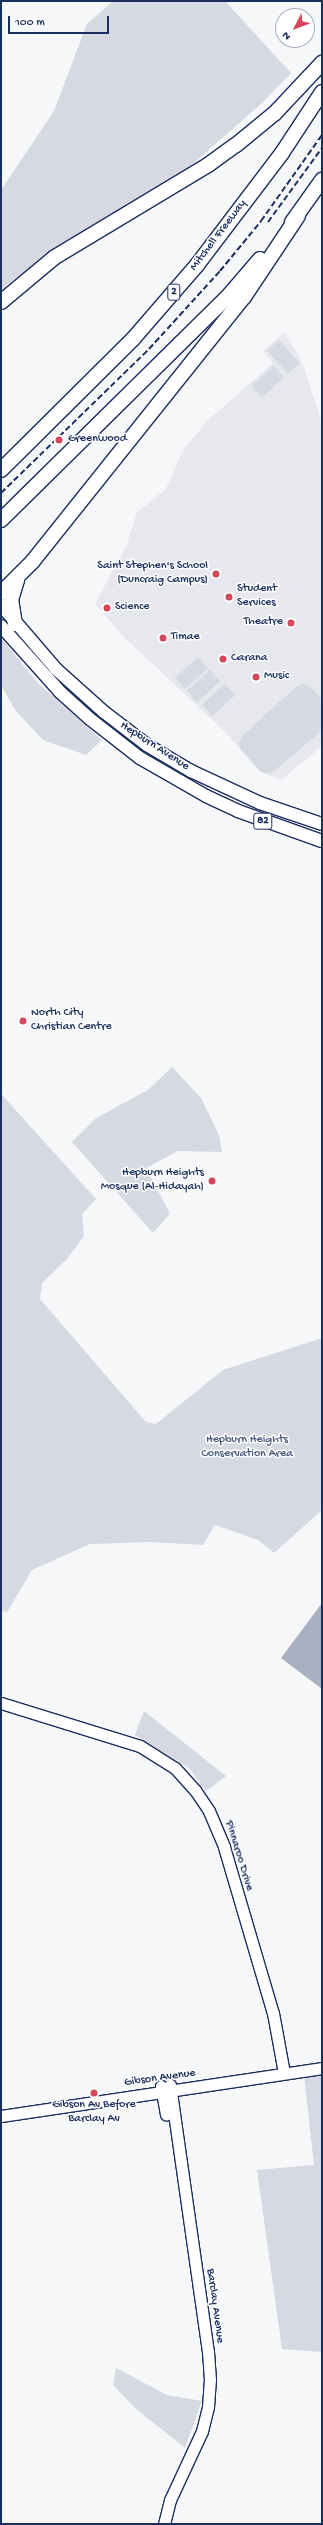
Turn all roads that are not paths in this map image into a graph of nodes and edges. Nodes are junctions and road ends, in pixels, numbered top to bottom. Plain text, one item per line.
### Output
1 (322, 63) edge
2 (322, 92) edge
3 (322, 180) edge
4 (298, 216) junction
5 (1, 302) edge
6 (1, 470) edge
7 (1, 520) edge
8 (19, 576) junction
9 (1, 593) edge
10 (1, 605) edge
11 (15, 624) junction
12 (1, 626) edge
13 (322, 824) edge
14 (322, 841) edge
15 (1, 1703) edge
16 (322, 2063) edge
17 (322, 2068) edge
18 (283, 2071) junction
19 (166, 2088) junction
20 (1, 2109) edge
21 (1, 2116) edge
22 (158, 2524) edge
23 (164, 2524) edge

1 - 5 highway
2 - 6 highway, Mitchell Freeway / 2
3 - 4 highway
4 - 7 highway
4 - 8 highway
8 - 9 highway
8 - 11 highway
10 - 11 main road, Hepburn Avenue / 82
11 - 13 main road, Hepburn Avenue / 82
12 - 14 main road, Hepburn Avenue / 82
15 - 18 street, Pinnaroo Drive
16 - 18 street, Gibson Avenue
17 - 18 street, Gibson Avenue
18 - 19 street, Gibson Avenue
19 - 20 street, Gibson Avenue
19 - 21 street, Gibson Avenue
19 - 22 street, Barclay Avenue
19 - 23 street, Barclay Avenue

